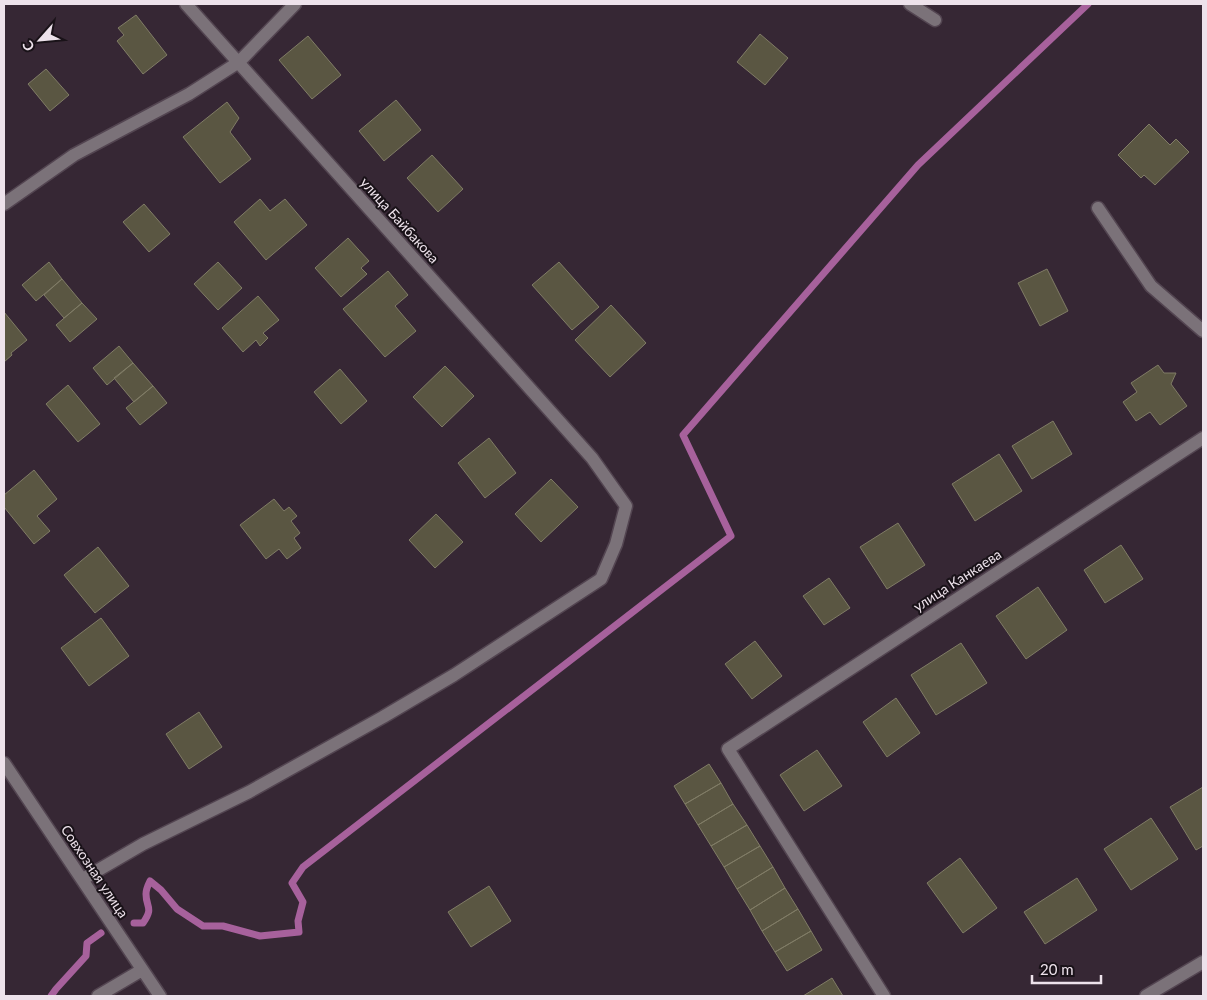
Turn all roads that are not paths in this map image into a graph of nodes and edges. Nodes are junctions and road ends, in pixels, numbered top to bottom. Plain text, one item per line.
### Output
1 (186, 4) edge
2 (296, 4) edge
3 (910, 4) edge
4 (935, 20) dead end
5 (239, 62) junction
6 (4, 204) edge
7 (1098, 208) dead end
8 (1203, 331) edge
9 (1203, 438) edge
10 (4, 763) edge
11 (83, 879) junction
12 (1203, 962) edge
13 (142, 970) junction
14 (98, 996) edge
15 (160, 996) edge
16 (884, 996) edge
17 (1146, 996) edge

1 - 5 street, улица Байбакова
2 - 5 street
3 - 4 street
5 - 6 street
5 - 11 street, улица Байбакова
7 - 8 street
9 - 16 street, улица Канкаева
10 - 11 street, Совхозная улица
11 - 13 street, Совхозная улица
12 - 17 street
13 - 14 street
13 - 15 street, Совхозная улица

